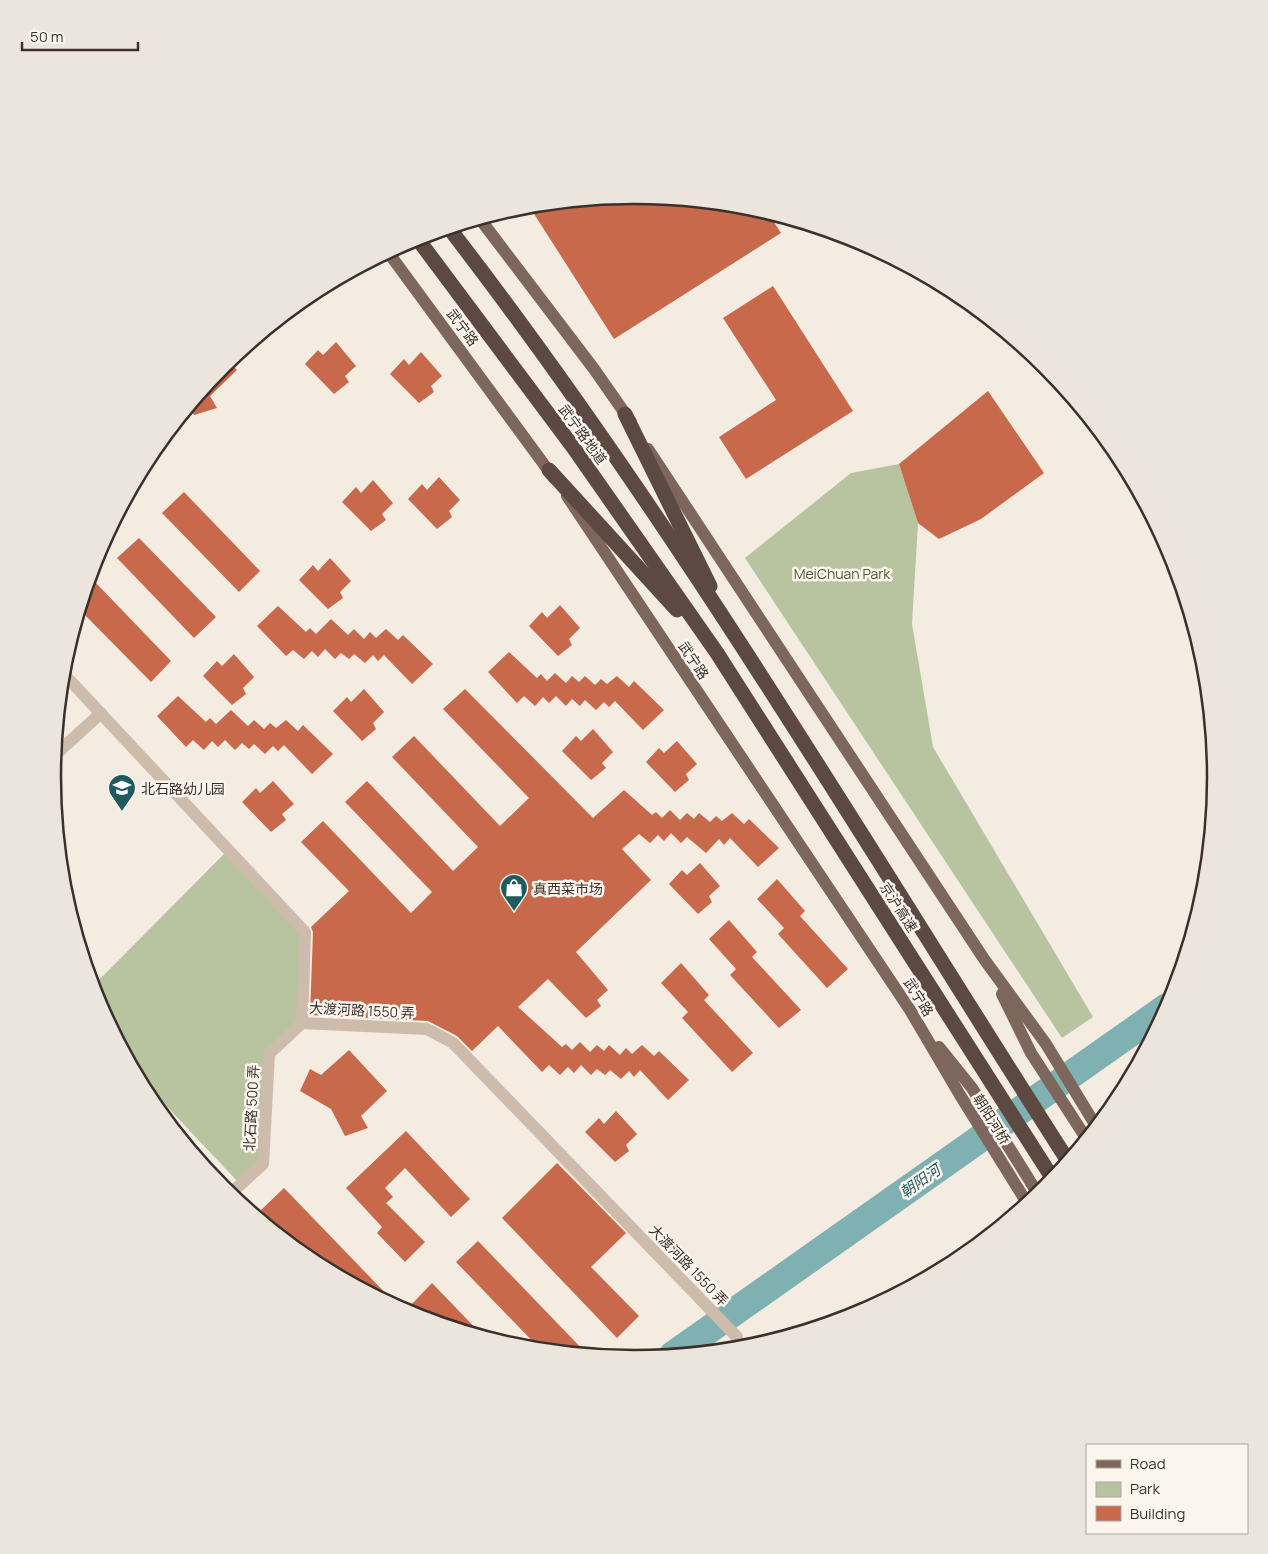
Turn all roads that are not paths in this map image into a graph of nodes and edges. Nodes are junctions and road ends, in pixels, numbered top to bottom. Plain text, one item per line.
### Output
1 (484, 225) edge
2 (453, 234) edge
3 (422, 245) edge
4 (392, 258) edge
5 (625, 414) junction
6 (549, 470) junction
7 (737, 641) junction
8 (717, 653) junction
9 (70, 680) edge
10 (101, 713) junction
11 (62, 749) edge
12 (984, 959) junction
13 (910, 1010) junction
14 (302, 1023) junction
15 (960, 1095) joint
16 (1093, 1119) edge
17 (1083, 1133) edge
18 (1065, 1156) edge
19 (1049, 1172) edge
20 (1034, 1187) edge
21 (236, 1189) edge
22 (1023, 1197) edge
23 (737, 1337) dead end

1 - 5 main road
2 - 7 highway, 武宁路地道
3 - 8 highway, 武宁路地道
4 - 6 main road, 武宁路
5 - 7 highway
5 - 12 main road
6 - 8 highway
6 - 13 main road, 武宁路
7 - 18 highway, 京沪高速
8 - 19 highway, 京沪高速
9 - 10 street, 大渡河路 1550 弄
10 - 11 street
10 - 14 street, 大渡河路 1550 弄
12 - 16 main road
12 - 17 main road
13 - 15 main road, 武宁路
13 - 20 main road
14 - 21 street, 北石路 500 弄
14 - 23 street, 大渡河路 1550 弄
15 - 22 main road, 朝阳河桥

